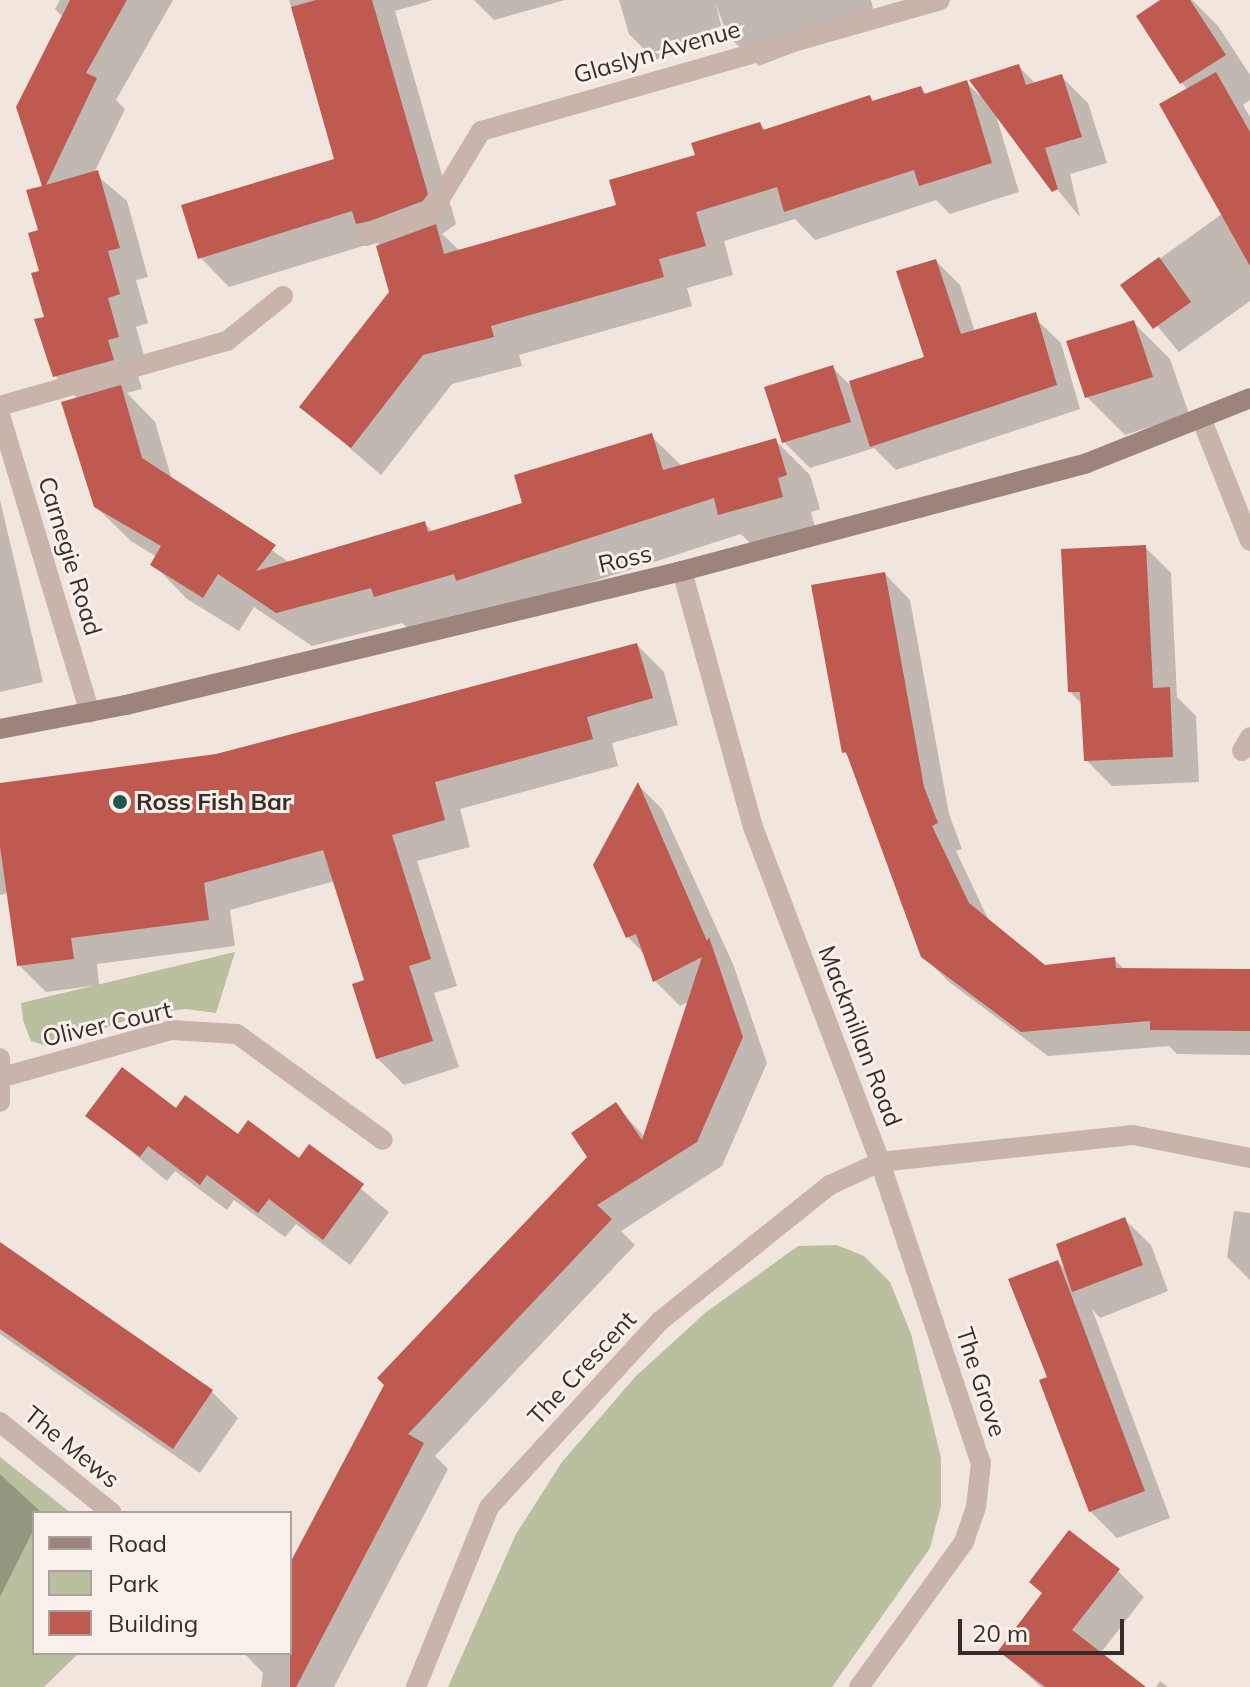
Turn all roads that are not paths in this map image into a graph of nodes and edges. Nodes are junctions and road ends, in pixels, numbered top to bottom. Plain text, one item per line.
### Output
1 (940, 0) edge
2 (916, 3) edge
3 (366, 236) dead end
4 (283, 296) dead end
5 (1250, 398) edge
6 (0, 406) edge
7 (0, 415) edge
8 (1201, 418) junction
9 (1250, 541) edge
10 (682, 571) junction
11 (90, 713) junction
12 (0, 729) edge
13 (1, 1067) edge
14 (0, 1102) edge
15 (383, 1140) dead end
16 (1250, 1158) edge
17 (880, 1162) junction
18 (0, 1422) edge
19 (110, 1511) edge
20 (862, 1686) edge
21 (416, 1687) edge

1 - 2 street, Glaslyn Avenue
2 - 3 street, Glaslyn Avenue
4 - 6 street
5 - 8 street, Ross
7 - 11 street, Carnegie Road
8 - 9 street
8 - 10 street, Ross
10 - 11 street, Ross
10 - 17 street, Mackmillan Road
11 - 12 street, Ross
13 - 14 street
13 - 15 street, Oliver Court
16 - 17 street, Mackmillan Road
17 - 20 street, The Grove
17 - 21 street, The Crescent
18 - 19 street, The Mews

